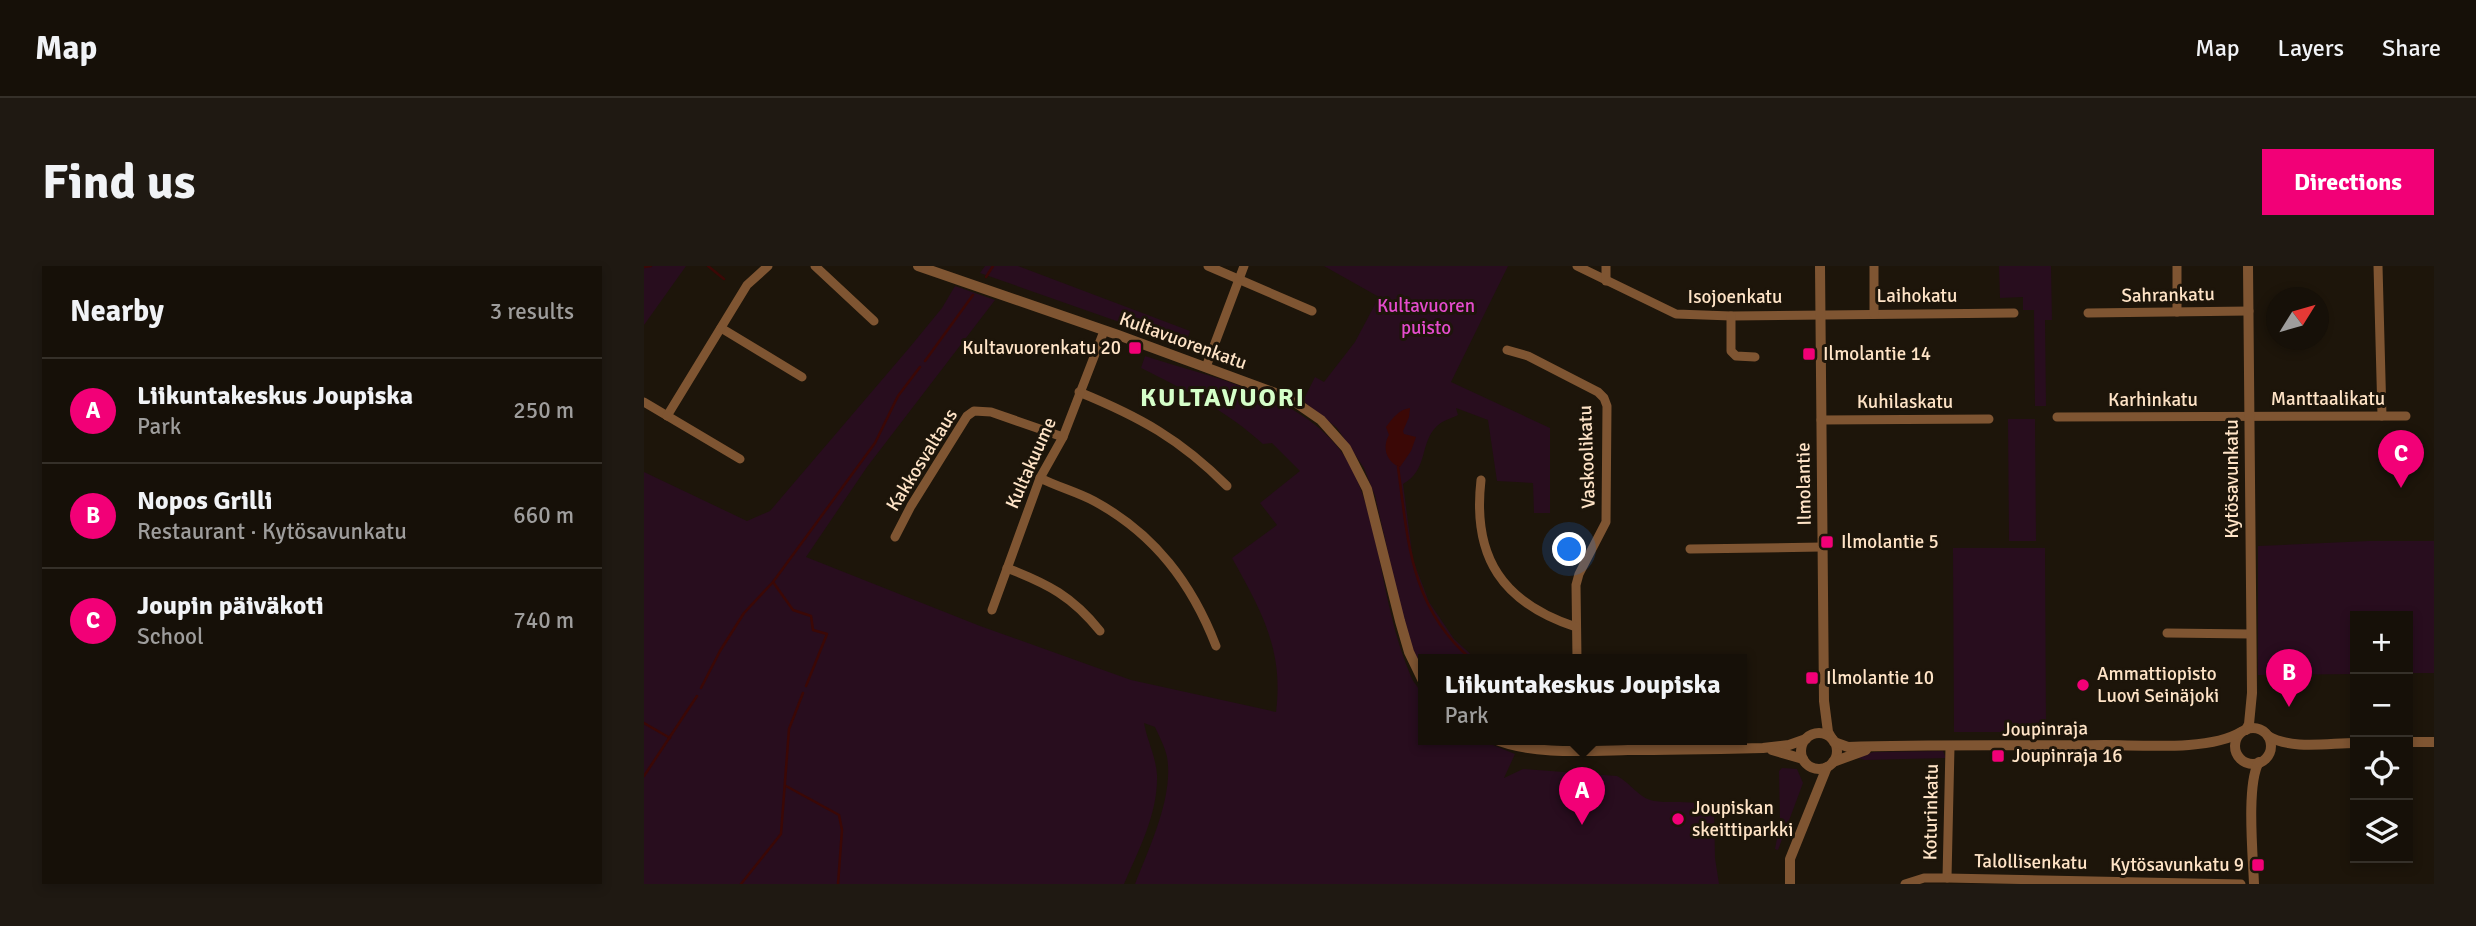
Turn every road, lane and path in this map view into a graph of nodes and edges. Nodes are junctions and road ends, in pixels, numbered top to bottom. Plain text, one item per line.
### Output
1 (768, 266) edge
2 (815, 266) edge
3 (918, 266) edge
4 (1208, 266) edge
5 (1244, 266) edge
6 (1577, 266) edge
7 (1606, 266) edge
8 (1820, 266) edge
9 (1874, 266) edge
10 (2177, 266) edge
11 (2248, 266) edge
12 (2378, 266) edge
13 (1239, 278) junction
14 (1606, 281) junction
15 (1312, 311) dead end
16 (2249, 311) junction
17 (2177, 312) junction
18 (2014, 313) dead end
19 (2088, 313) dead end
20 (1821, 314) junction
21 (1874, 314) junction
22 (1731, 316) junction
23 (874, 321) dead end
24 (722, 328) junction
25 (1104, 331) junction
26 (1507, 350) dead end
27 (1755, 357) dead end
28 (1206, 367) junction
29 (802, 377) dead end
30 (1079, 392) junction
31 (644, 402) edge
32 (667, 416) junction
33 (2382, 416) junction
34 (2406, 416) dead end
35 (2057, 417) dead end
36 (2249, 417) junction
37 (1989, 419) dead end
38 (1821, 420) junction
39 (1063, 438) junction
40 (740, 459) dead end
41 (1040, 478) junction
42 (1481, 480) dead end
43 (1227, 486) dead end
44 (895, 537) dead end
45 (1822, 547) junction
46 (1690, 549) dead end
47 (1007, 568) junction
48 (992, 610) dead end
49 (1576, 628) junction
50 (1100, 631) dead end
51 (2167, 633) dead end
52 (2251, 634) junction
53 (1216, 646) dead end
54 (1577, 654) edge
55 (1418, 671) edge
56 (2252, 693) junction
57 (1824, 701) junction
58 (2244, 731) junction
59 (2265, 733) junction
60 (1808, 738) junction
61 (1833, 741) junction
62 (2413, 742) edge
63 (2434, 742) edge
64 (2350, 743) edge
65 (2208, 744) junction
66 (2300, 744) junction
67 (1517, 745) edge
68 (1579, 745) edge
69 (1882, 747) junction
70 (1950, 747) junction
71 (1763, 748) junction
72 (2239, 755) junction
73 (2264, 759) junction
74 (1805, 762) junction
75 (1830, 765) junction
76 (2252, 796) junction
77 (1814, 800) junction
78 (1947, 878) junction
79 (1790, 884) edge
80 (1905, 884) edge
81 (2241, 884) edge
82 (2254, 884) edge

1 - 24 street
2 - 23 street
3 - 25 street, Kultavuorenkatu
4 - 13 street
5 - 13 street
6 - 14 street, Isojoenkatu
7 - 14 street
8 - 20 street, Ilmolantie
9 - 21 street
10 - 17 street
11 - 16 street, Kytösavunkatu
12 - 33 street
13 - 15 street
13 - 28 street
14 - 22 street, Isojoenkatu
16 - 17 street, Sahrankatu
16 - 36 street, Kytösavunkatu
17 - 19 street, Sahrankatu
18 - 21 street, Laihokatu
20 - 21 street, Laihokatu
20 - 22 street, Isojoenkatu
20 - 38 street, Ilmolantie
22 - 27 street
24 - 29 street
24 - 32 street
25 - 28 street, Kultavuorenkatu
25 - 30 street, Kultakuume
26 - 49 street, Vaskoolikatu
28 - 55 street, Kultavuorenkatu
30 - 39 street, Kultakuume
30 - 43 street
31 - 32 street
32 - 40 street
33 - 34 street, Manttaalikatu
33 - 36 street, Manttaalikatu
35 - 36 street, Karhinkatu
36 - 52 street, Kytösavunkatu
37 - 38 street, Kuhilaskatu
38 - 45 street, Ilmolantie
39 - 41 street, Kultakuume
39 - 44 street, Kakkosvaltaus
41 - 47 street, Kultakuume
41 - 53 street
42 - 49 street
45 - 46 street
45 - 57 street, Ilmolantie
47 - 48 street, Kultakuume
47 - 50 street
49 - 54 street, Vaskoolikatu
51 - 52 street
52 - 56 street, Kytösavunkatu
56 - 58 street, Kytösavunkatu
56 - 59 street, Kytösavunkatu
57 - 60 street, Ilmolantie
57 - 61 street, Ilmolantie
58 - 59 street
58 - 65 street, Joupinraja
58 - 72 street
59 - 66 street
59 - 73 street
60 - 61 street
60 - 71 street
60 - 74 street
61 - 69 street, Joupinraja
61 - 75 street
62 - 63 street
64 - 66 street
65 - 70 street, Joupinraja
65 - 72 street, Joupinraja
66 - 73 street
67 - 68 street
68 - 71 street
69 - 70 street, Joupinraja
69 - 75 street, Joupinraja
70 - 78 street, Koturinkatu
71 - 74 street
72 - 73 street
72 - 76 street
73 - 76 street
74 - 75 street
74 - 77 street
75 - 77 street
76 - 82 street
77 - 79 street
78 - 80 street, Talollisenkatu
78 - 81 street, Talollisenkatu

